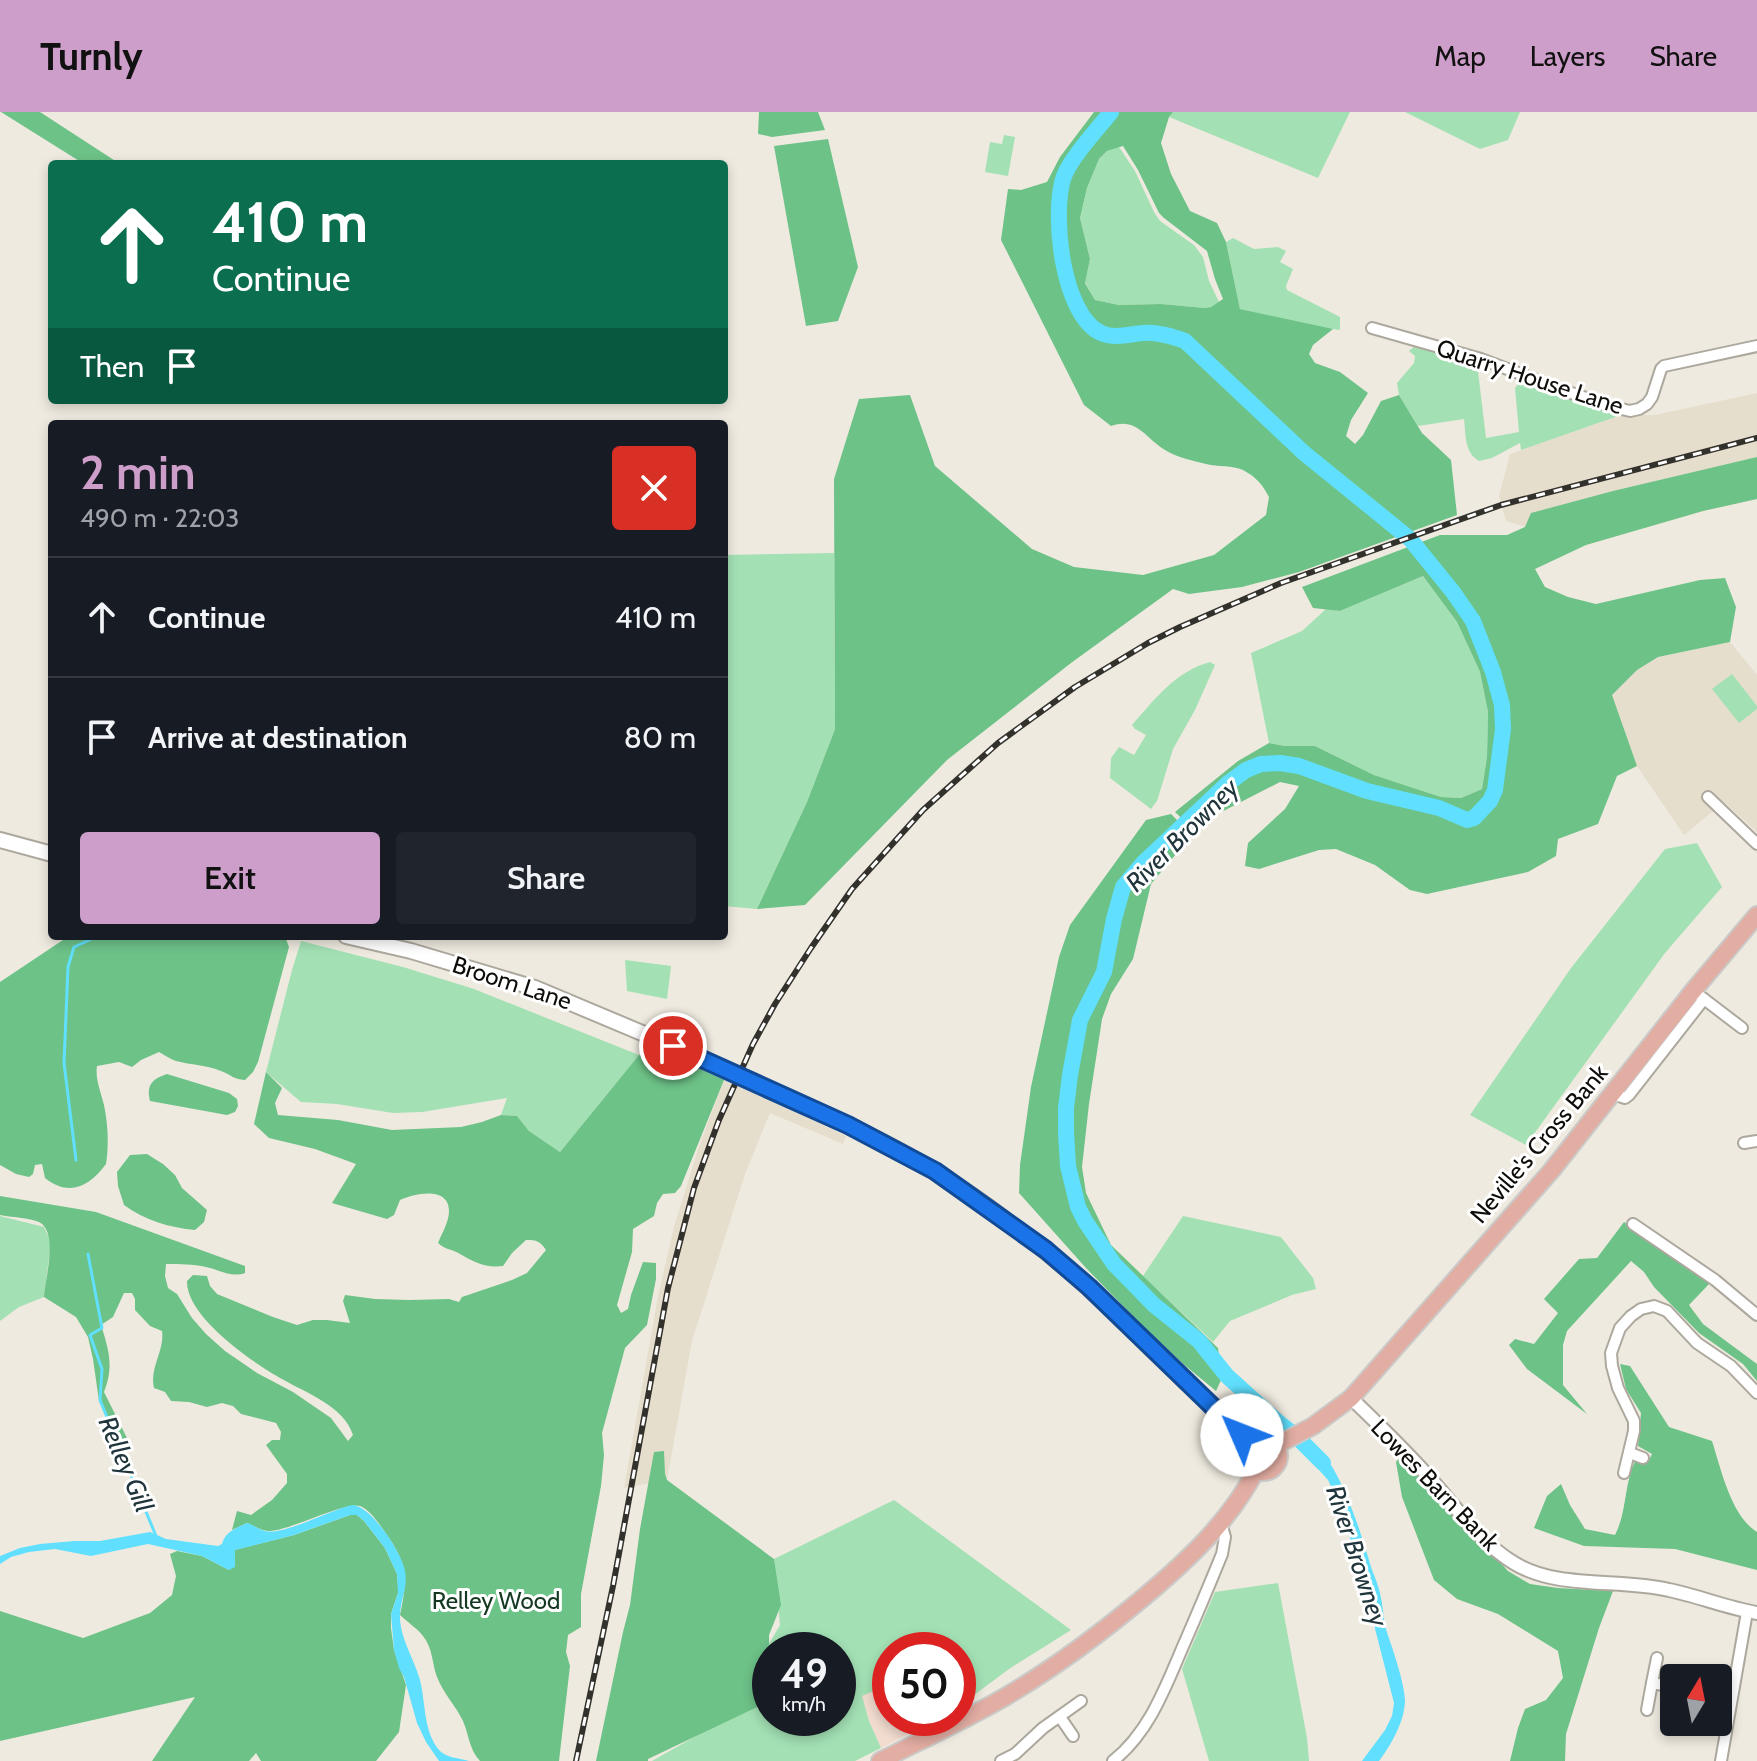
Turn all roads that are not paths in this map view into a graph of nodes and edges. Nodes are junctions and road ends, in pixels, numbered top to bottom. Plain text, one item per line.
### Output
1 (1372, 328) dead end
2 (1757, 346) edge
3 (1708, 797) dead end
4 (0, 840) edge
5 (1757, 844) edge
6 (48, 853) edge
7 (1757, 915) edge
8 (363, 940) edge
9 (1698, 995) junction
10 (1742, 1028) dead end
11 (1757, 1141) edge
12 (1744, 1143) dead end
13 (1633, 1224) dead end
14 (1757, 1315) edge
15 (1757, 1393) edge
16 (1351, 1398) junction
17 (1252, 1444) junction
18 (1275, 1446) junction
19 (1630, 1453) junction
20 (1643, 1458) dead end
21 (1256, 1470) junction
22 (1624, 1473) dead end
23 (1221, 1523) junction
24 (1752, 1613) edge
25 (1657, 1658) dead end
26 (1652, 1683) junction
27 (1660, 1684) edge
28 (1732, 1697) edge
29 (1081, 1701) dead end
30 (1647, 1710) dead end
31 (1060, 1717) junction
32 (1073, 1736) dead end
33 (1725, 1736) edge
34 (880, 1761) edge
35 (1001, 1761) edge
36 (1113, 1761) edge
37 (1721, 1761) edge

1 - 2 street, Quarry House Lane
3 - 5 street
4 - 6 main road
7 - 9 main road, Neville's Cross Bank
8 - 17 main road, Broom Lane, bridge
9 - 10 street
9 - 16 main road, Neville's Cross Bank
11 - 12 street
13 - 14 street
15 - 19 street
16 - 18 main road, Neville's Cross Bank
16 - 24 street, Lowes Barn Bank
17 - 18 main road
17 - 21 main road
18 - 21 main road
19 - 20 street
19 - 22 street
21 - 23 main road
23 - 34 main road
23 - 36 street
24 - 28 street
25 - 26 street
26 - 27 street
26 - 30 street
29 - 31 street
31 - 32 street
31 - 35 street
33 - 37 street

